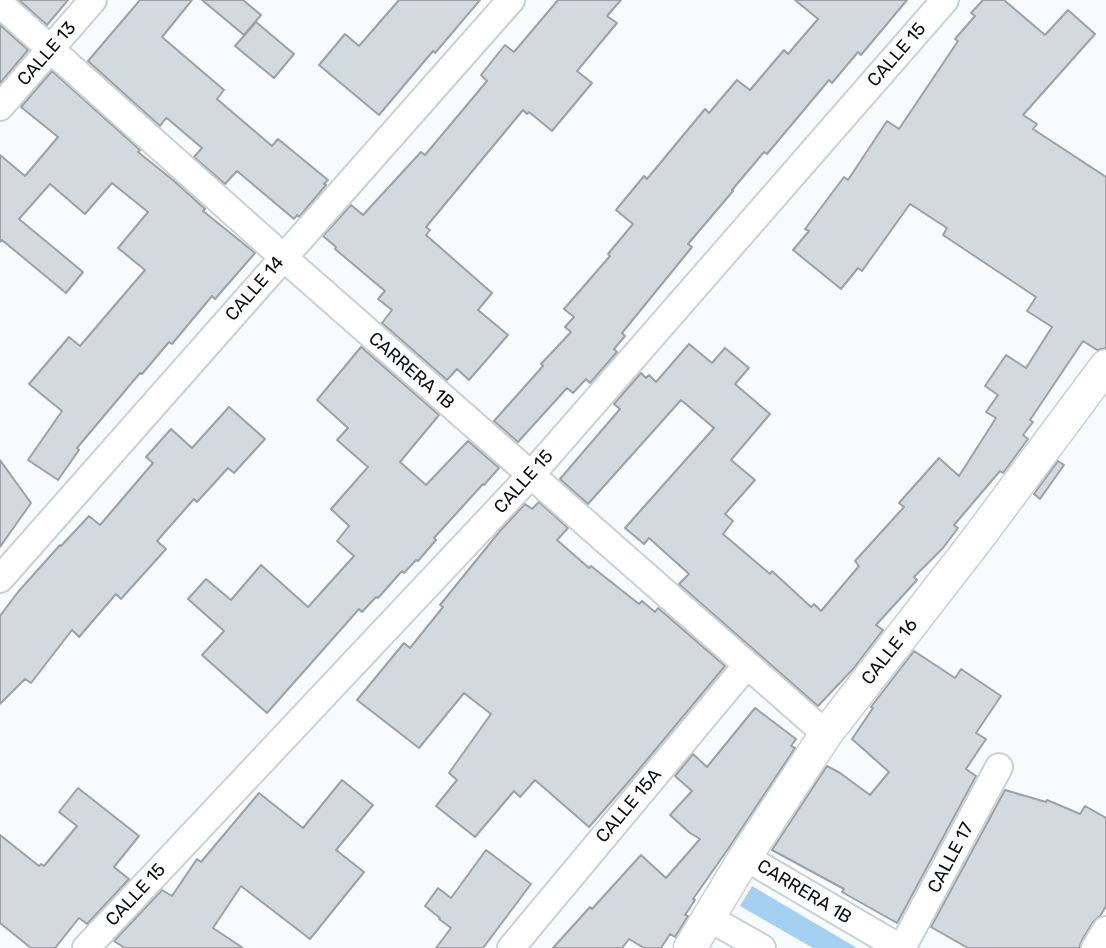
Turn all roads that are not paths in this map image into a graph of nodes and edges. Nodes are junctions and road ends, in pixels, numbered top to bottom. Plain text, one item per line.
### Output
1 (93, 0) edge
2 (511, 0) edge
3 (945, 0) edge
4 (0, 4) edge
5 (51, 49) junction
6 (0, 107) edge
7 (283, 257) junction
8 (1106, 366) edge
9 (530, 476) junction
10 (0, 579) edge
11 (747, 665) junction
12 (825, 734) junction
13 (999, 767) dead end
14 (745, 857) junction
15 (709, 918) junction
16 (1106, 930) edge
17 (86, 948) edge
18 (511, 948) edge
19 (690, 948) edge
20 (762, 948) edge
21 (901, 948) edge
22 (1095, 948) edge

1 - 5 street, CALLE 13
2 - 7 street, CALLE 14
3 - 9 street, CALLE 15
4 - 5 street, CARRERA 1B
5 - 6 street, CALLE 13
5 - 7 street, CARRERA 1B
7 - 9 street, CARRERA 1B
7 - 10 street, CALLE 14
8 - 12 street, CALLE 16
9 - 11 street, CARRERA 1B
9 - 17 street, CALLE 15
11 - 12 street, CARRERA 1B
11 - 18 street, CALLE 15A
12 - 14 street, CALLE 16
13 - 21 street, CALLE 17
14 - 15 street, CALLE 16
14 - 21 street, CARRERA 1B
15 - 19 street, CALLE 16
15 - 20 street
16 - 22 street

